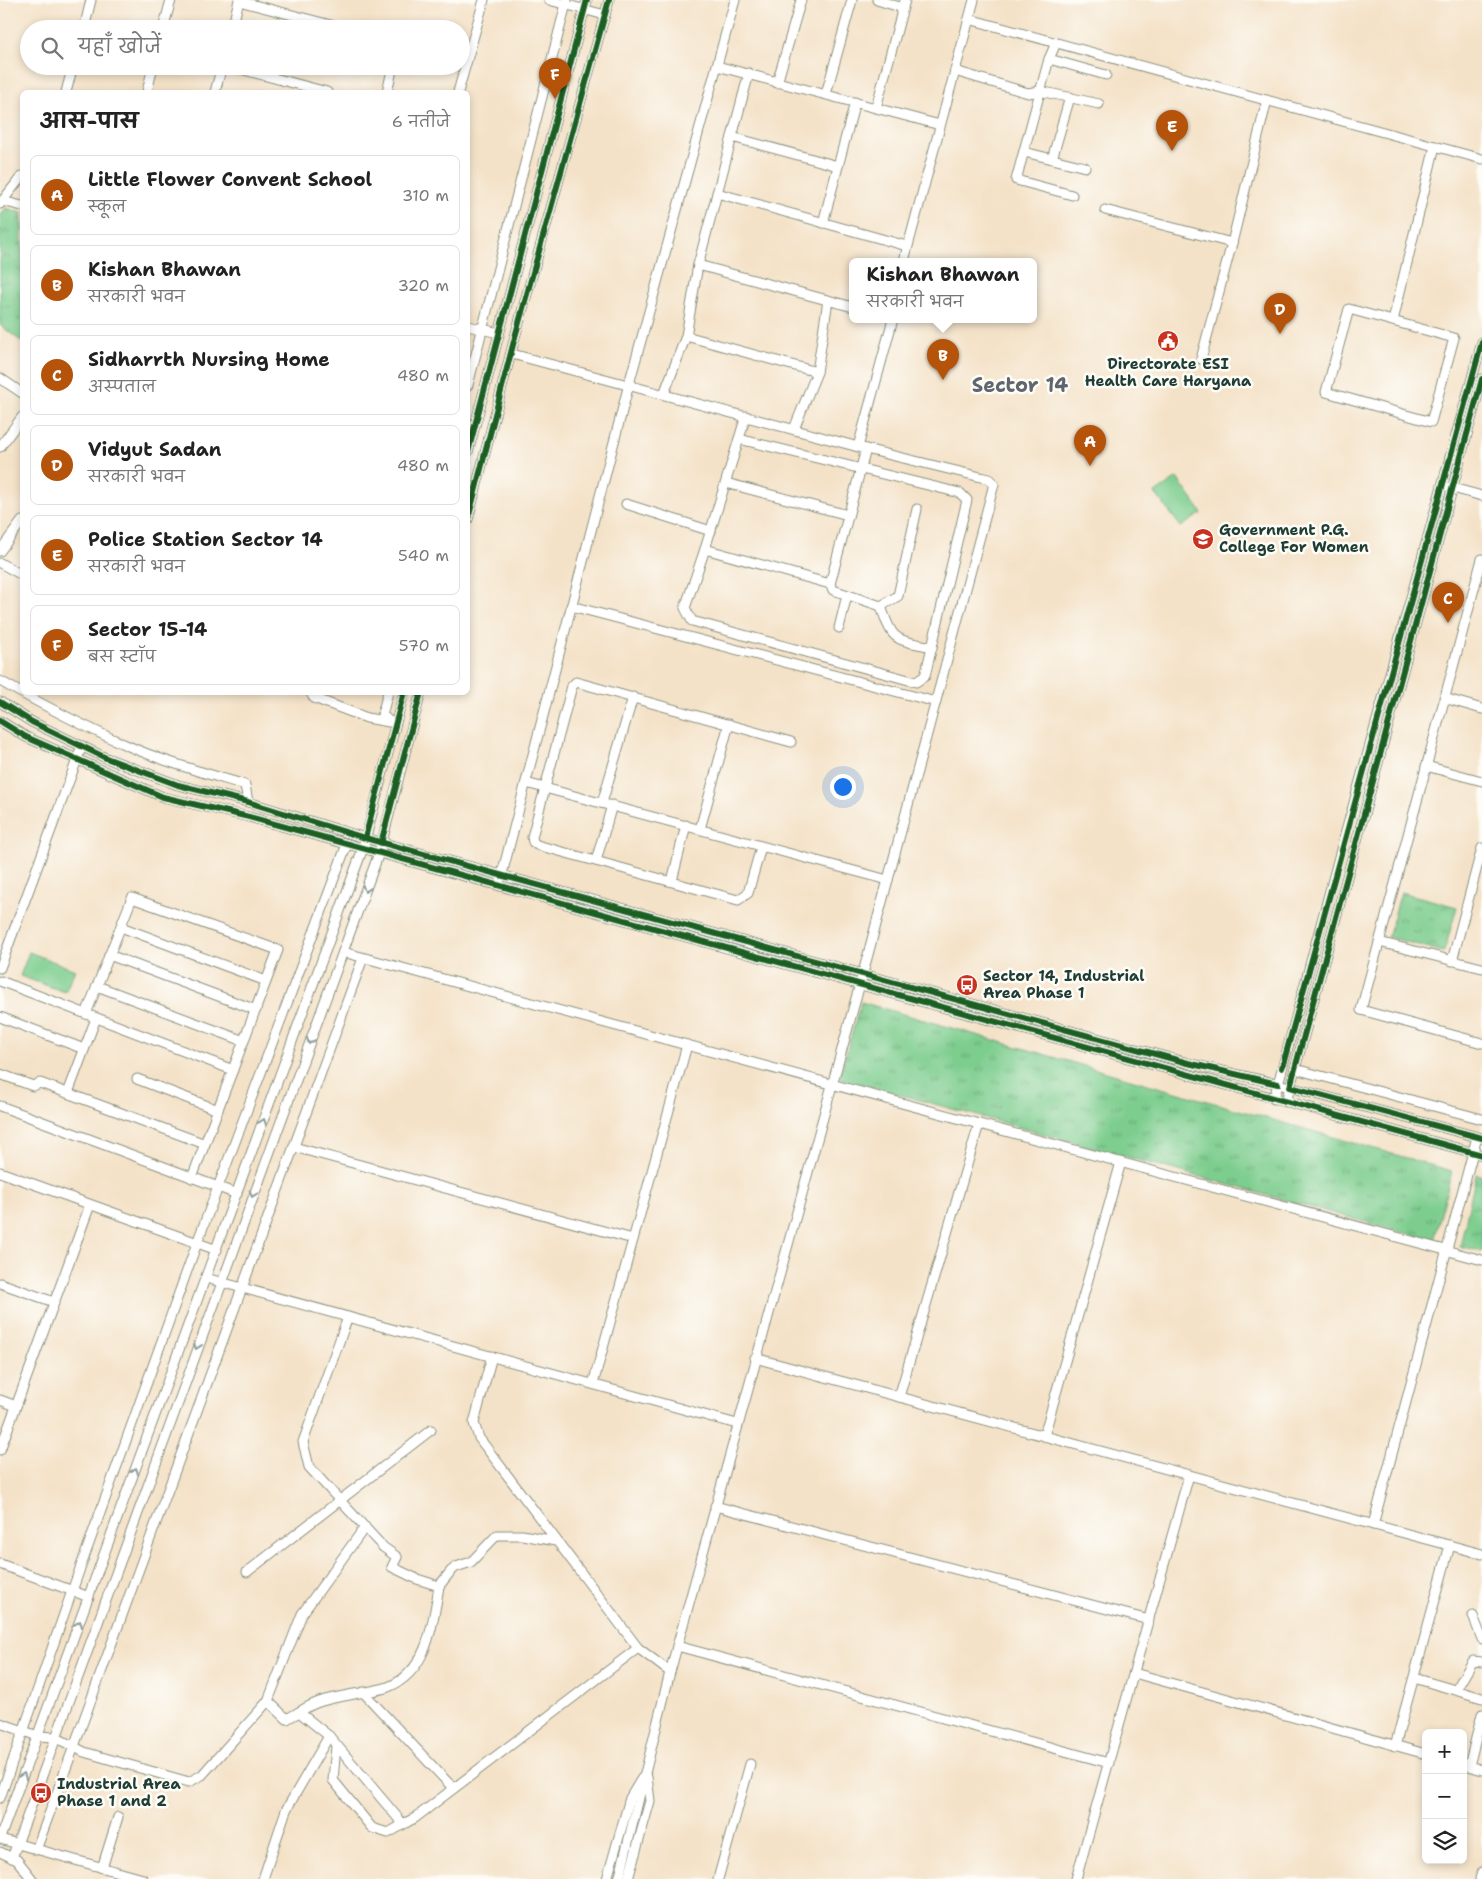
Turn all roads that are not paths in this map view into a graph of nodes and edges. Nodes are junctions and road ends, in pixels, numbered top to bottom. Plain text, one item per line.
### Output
1 (92, 0) edge
2 (170, 0) edge
3 (239, 0) edge
4 (484, 0) edge
5 (549, 0) edge
6 (608, 0) edge
7 (735, 0) edge
8 (801, 0) edge
9 (852, 0) edge
10 (878, 0) edge
11 (974, 0) edge
12 (566, 2) edge
13 (904, 4) edge
14 (586, 5) edge
15 (605, 15) junction
16 (969, 19) junction
17 (86, 20) edge
18 (165, 20) edge
19 (234, 20) edge
20 (313, 20) edge
21 (470, 40) edge
22 (1056, 43) junction
23 (1050, 59) junction
24 (717, 66) junction
25 (955, 71) junction
26 (749, 73) junction
27 (71, 75) edge
28 (151, 75) edge
29 (220, 75) edge
30 (263, 75) edge
31 (391, 75) edge
32 (461, 75) edge
33 (1106, 75) dead end
34 (777, 83) junction
35 (67, 90) edge
36 (147, 90) edge
37 (216, 90) edge
38 (319, 90) edge
39 (387, 90) edge
40 (458, 90) edge
41 (1040, 91) junction
42 (826, 94) junction
43 (1070, 97) junction
44 (1267, 100) junction
45 (855, 102) junction
46 (1100, 104) dead end
47 (876, 108) junction
48 (940, 125) junction
49 (732, 137) junction
50 (1435, 146) junction
51 (1024, 152) junction
52 (1052, 159) junction
53 (1482, 159) edge
54 (838, 166) junction
55 (1085, 167) dead end
56 (20, 178) edge
57 (717, 193) junction
58 (1072, 195) dead end
59 (1, 202) edge
60 (20, 206) edge
61 (1105, 210) dead end
62 (824, 223) junction
63 (1232, 243) junction
64 (907, 246) junction
65 (905, 258) edge
66 (698, 265) junction
67 (828, 300) junction
68 (849, 306) edge
69 (1393, 321) junction
70 (892, 323) edge
71 (470, 327) edge
72 (482, 330) junction
73 (686, 336) junction
74 (498, 337) junction
75 (1482, 342) edge
76 (512, 350) junction
77 (1201, 359) dead end
78 (816, 372) junction
79 (470, 377) edge
80 (0, 378) edge
81 (1482, 379) edge
82 (629, 384) junction
83 (20, 392) edge
84 (664, 394) junction
85 (746, 416) junction
86 (20, 420) edge
87 (794, 429) junction
88 (739, 439) junction
89 (470, 444) edge
90 (0, 447) edge
91 (862, 448) junction
92 (860, 470) junction
93 (726, 483) junction
94 (1442, 485) junction
95 (1452, 488) junction
96 (1482, 496) edge
97 (626, 504) dead end
98 (917, 508) dead end
99 (470, 511) edge
100 (848, 516) junction
101 (20, 524) edge
102 (711, 531) junction
103 (705, 549) junction
104 (0, 550) edge
105 (1482, 558) edge
106 (0, 563) edge
107 (20, 574) edge
108 (1480, 575) edge
109 (830, 584) junction
110 (847, 595) junction
111 (572, 606) junction
112 (881, 606) junction
113 (839, 628) dead end
114 (932, 647) junction
115 (0, 681) edge
116 (20, 692) edge
117 (26, 695) edge
118 (312, 695) edge
119 (387, 695) edge
120 (403, 695) edge
121 (420, 695) edge
122 (633, 698) junction
123 (1444, 698) junction
124 (0, 702) edge
125 (936, 702) junction
126 (1482, 709) edge
127 (0, 721) edge
128 (392, 724) junction
129 (729, 724) junction
130 (791, 742) dead end
131 (82, 746) junction
132 (77, 759) junction
133 (1426, 766) junction
134 (1482, 781) edge
135 (526, 783) junction
136 (545, 788) junction
137 (248, 802) junction
138 (607, 804) junction
139 (686, 825) junction
140 (700, 828) junction
141 (365, 838) junction
142 (381, 842) junction
143 (346, 844) junction
144 (761, 847) junction
145 (362, 848) junction
146 (1482, 848) edge
147 (379, 853) junction
148 (596, 861) junction
149 (502, 875) junction
150 (888, 880) junction
151 (672, 882) junction
152 (499, 886) junction
153 (121, 927) junction
154 (1379, 942) junction
155 (343, 952) junction
156 (110, 955) junction
157 (363, 958) junction
158 (1452, 960) junction
159 (0, 968) edge
160 (1482, 968) edge
161 (863, 973) junction
162 (0, 981) edge
163 (266, 982) junction
164 (859, 985) junction
165 (97, 986) junction
166 (256, 1010) junction
167 (86, 1014) junction
168 (0, 1017) edge
169 (96, 1018) junction
170 (244, 1041) junction
171 (1482, 1042) edge
172 (687, 1044) junction
173 (84, 1048) junction
174 (1295, 1069) junction
175 (233, 1070) junction
176 (0, 1074) edge
177 (137, 1079) dead end
178 (832, 1084) junction
179 (1278, 1084) junction
180 (1290, 1087) junction
181 (68, 1093) junction
182 (1274, 1099) junction
183 (1286, 1102) junction
184 (0, 1106) edge
185 (218, 1110) junction
186 (1482, 1119) edge
187 (979, 1124) junction
188 (1479, 1137) edge
189 (205, 1144) junction
190 (294, 1147) junction
191 (1472, 1153) junction
192 (1482, 1155) edge
193 (1120, 1162) junction
194 (0, 1172) edge
195 (192, 1178) junction
196 (218, 1188) junction
197 (237, 1194) junction
198 (90, 1205) junction
199 (633, 1239) junction
200 (197, 1243) junction
201 (216, 1250) junction
202 (1446, 1250) junction
203 (1482, 1260) edge
204 (206, 1278) junction
205 (220, 1282) junction
206 (0, 1283) edge
207 (242, 1288) junction
208 (54, 1302) junction
209 (348, 1317) junction
210 (492, 1356) junction
211 (755, 1358) junction
212 (593, 1384) junction
213 (899, 1397) junction
214 (0, 1400) edge
215 (16, 1406) junction
216 (738, 1424) junction
217 (431, 1430) dead end
218 (1044, 1436) junction
219 (0, 1450) edge
220 (1189, 1475) junction
221 (340, 1499) junction
222 (715, 1506) junction
223 (1374, 1525) junction
224 (365, 1527) junction
225 (556, 1541) junction
226 (1450, 1545) junction
227 (1482, 1554) edge
228 (0, 1564) edge
229 (247, 1572) dead end
230 (439, 1586) junction
231 (72, 1590) junction
232 (89, 1597) junction
233 (1473, 1616) dead end
234 (1149, 1620) junction
235 (1482, 1639) edge
236 (678, 1646) junction
237 (638, 1648) junction
238 (1482, 1662) edge
239 (670, 1672) junction
240 (1134, 1673) junction
241 (1414, 1678) junction
242 (1456, 1690) junction
243 (363, 1692) junction
244 (1482, 1698) edge
245 (268, 1701) junction
246 (300, 1712) junction
247 (1482, 1714) edge
248 (0, 1723) edge
249 (24, 1732) junction
250 (38, 1736) junction
251 (329, 1736) junction
252 (55, 1737) junction
253 (74, 1745) junction
254 (336, 1746) junction
255 (1395, 1746) junction
256 (1422, 1753) edge
257 (1467, 1762) edge
258 (1109, 1763) junction
259 (750, 1764) dead end
260 (1467, 1765) edge
261 (1482, 1770) edge
262 (646, 1772) junction
263 (453, 1788) junction
264 (0, 1798) edge
265 (118, 1818) dead end
266 (406, 1823) junction
267 (0, 1839) edge
268 (16, 1844) junction
269 (36, 1850) junction
270 (0, 1852) edge
271 (12, 1858) junction
272 (102, 1868) junction
273 (1482, 1872) edge
274 (32, 1879) edge
275 (143, 1879) edge
276 (263, 1879) edge
277 (607, 1879) edge
278 (619, 1879) edge
279 (628, 1879) edge
280 (718, 1879) edge
281 (1076, 1879) edge
282 (1480, 1879) edge

1 - 17 street
2 - 18 street
3 - 19 street
3 - 20 street
4 - 21 street
5 - 12 street
6 - 15 street
7 - 24 street
8 - 34 street
9 - 42 street
10 - 13 street
11 - 16 street
12 - 14 street
12 - 72 street
13 - 47 street
14 - 15 street
14 - 74 street
15 - 76 street
16 - 22 street
16 - 25 street
22 - 23 street
22 - 44 street
23 - 33 street
23 - 41 street
24 - 26 street
24 - 82 street
25 - 41 street
25 - 48 street
26 - 34 street
26 - 49 street
27 - 35 street
28 - 36 street
29 - 37 street
30 - 38 street
31 - 39 street
32 - 40 street
34 - 42 street
41 - 43 street
41 - 51 street
42 - 45 street
43 - 46 street
43 - 52 street
44 - 50 street
44 - 63 street
45 - 47 street
45 - 54 street
47 - 48 street
48 - 64 street
49 - 54 street
49 - 57 street
50 - 53 street
50 - 69 street
51 - 52 street
51 - 58 street
52 - 55 street
54 - 62 street
56 - 59 street
57 - 62 street
57 - 66 street
59 - 60 street
61 - 63 street
62 - 64 street
63 - 77 street
64 - 65 street
66 - 67 street
66 - 73 street
67 - 68 street
67 - 78 street
69 - 69 street
70 - 91 street
71 - 72 street
72 - 74 street
72 - 79 street
73 - 78 street
73 - 84 street
74 - 76 street
74 - 89 street
75 - 94 street
76 - 82 street
76 - 99 street
78 - 87 street
80 - 83 street
81 - 95 street
82 - 84 street
82 - 111 street
84 - 85 street
85 - 87 street
85 - 88 street
86 - 90 street
87 - 91 street
88 - 92 street
88 - 93 street
91 - 92 street
91 - 125 street
92 - 100 street
92 - 114 street
93 - 100 street
93 - 102 street
94 - 95 street
94 - 179 street
95 - 96 street
95 - 174 street
97 - 102 street
98 - 112 street
100 - 109 street
101 - 104 street
102 - 103 street
103 - 109 street
103 - 114 street
105 - 108 street
106 - 107 street
108 - 123 street
109 - 110 street
110 - 112 street
110 - 113 street
111 - 125 street
111 - 135 street
112 - 114 street
115 - 116 street
117 - 137 street
118 - 128 street
119 - 128 street
120 - 128 street
121 - 142 street
122 - 129 street
122 - 136 street
122 - 138 street
123 - 126 street
123 - 133 street
124 - 131 street
125 - 150 street
127 - 132 street
128 - 141 street
129 - 130 street
129 - 140 street
131 - 132 street
131 - 137 street
132 - 143 street
132 - 159 street
133 - 134 street
133 - 154 street
135 - 136 street
135 - 149 street
136 - 138 street
136 - 148 street
137 - 141 street
138 - 139 street
138 - 148 street
139 - 140 street
139 - 151 street
140 - 144 street
141 - 142 street
141 - 145 street
142 - 147 street
142 - 149 street
143 - 145 street
143 - 196 street
144 - 150 street
144 - 151 street
145 - 147 street
197 -> 145 street
146 - 158 street
147 - 152 street
147 -> 155 street
148 - 151 street
149 - 152 street
149 - 161 street
150 - 161 street
152 - 164 street
153 - 156 street
153 - 163 street
153 - 163 street
154 - 158 street
154 - 171 street
155 - 157 street
155 -> 205 street
156 - 165 street
156 - 166 street
157 - 172 street
157 - 190 street
158 - 160 street
161 - 164 street
161 - 179 street
162 - 167 street
163 - 166 street
164 - 178 street
164 - 182 street
165 - 167 street
165 - 170 street
166 - 170 street
167 - 169 street
168 - 173 street
169 - 173 street
169 - 175 street
170 - 175 street
172 - 178 street
172 - 199 street
173 - 181 street
174 - 180 street
174 - 186 street
175 - 185 street
176 - 181 street
177 - 185 street
178 - 187 street
178 - 211 street
179 - 180 street
179 - 182 street
180 - 183 street
180 - 188 street
181 - 189 street
182 - 183 street
183 - 191 street
184 - 195 street
185 - 189 street
187 - 193 street
187 - 213 street
188 - 191 street
189 - 195 street
190 - 199 street
190 - 207 street
191 - 192 street
191 - 202 street
193 - 202 street
193 - 218 street
194 - 198 street
195 - 196 street
196 - 197 street
196 - 200 street
197 - 201 street
198 - 200 street
198 - 208 street
199 - 212 street
200 - 201 street
200 - 231 street
201 - 204 street
202 - 203 street
202 - 223 street
204 - 205 street
232 -> 204 street
205 - 207 street
205 -> 252 street
206 - 208 street
207 - 209 street
207 - 253 street
208 - 215 street
209 - 210 street
209 - 221 street
210 - 212 street
210 - 225 street
211 - 213 street
211 - 216 street
212 - 216 street
213 - 218 street
214 - 215 street
215 - 219 street
216 - 222 street
217 - 221 street
218 - 220 street
220 - 223 street
220 - 234 street
221 - 224 street
221 - 229 street
222 - 234 street
222 - 236 street
223 - 226 street
224 - 230 street
224 - 245 street
225 - 230 street
225 - 237 street
226 - 227 street
226 - 241 street
228 - 231 street
230 - 243 street
231 - 232 street
231 - 249 street
250 -> 232 street
233 - 235 street
234 - 240 street
236 - 239 street
236 - 258 street
237 - 239 street
237 - 263 street
238 - 242 street
239 - 262 street
240 - 255 street
240 - 258 street
241 - 242 street
241 - 255 street
242 - 244 street
243 - 246 street
243 - 263 street
245 - 246 street
245 - 253 street
246 - 251 street
247 - 257 street
248 - 249 street
249 - 250 street
249 - 264 street
250 - 252 street
267 -> 250 street
251 - 254 street
251 - 276 street
252 - 253 street
252 - 268 street
253 - 269 street
254 - 266 street
254 - 266 street
255 - 256 street
258 - 281 street
259 - 280 street
260 - 261 street
262 - 277 street
262 - 278 street
262 - 279 street
263 - 266 street
265 - 272 street
267 - 268 street
268 - 269 street
268 - 271 street
269 - 272 street
270 - 271 street
271 - 274 street
272 - 275 street
273 - 282 street

